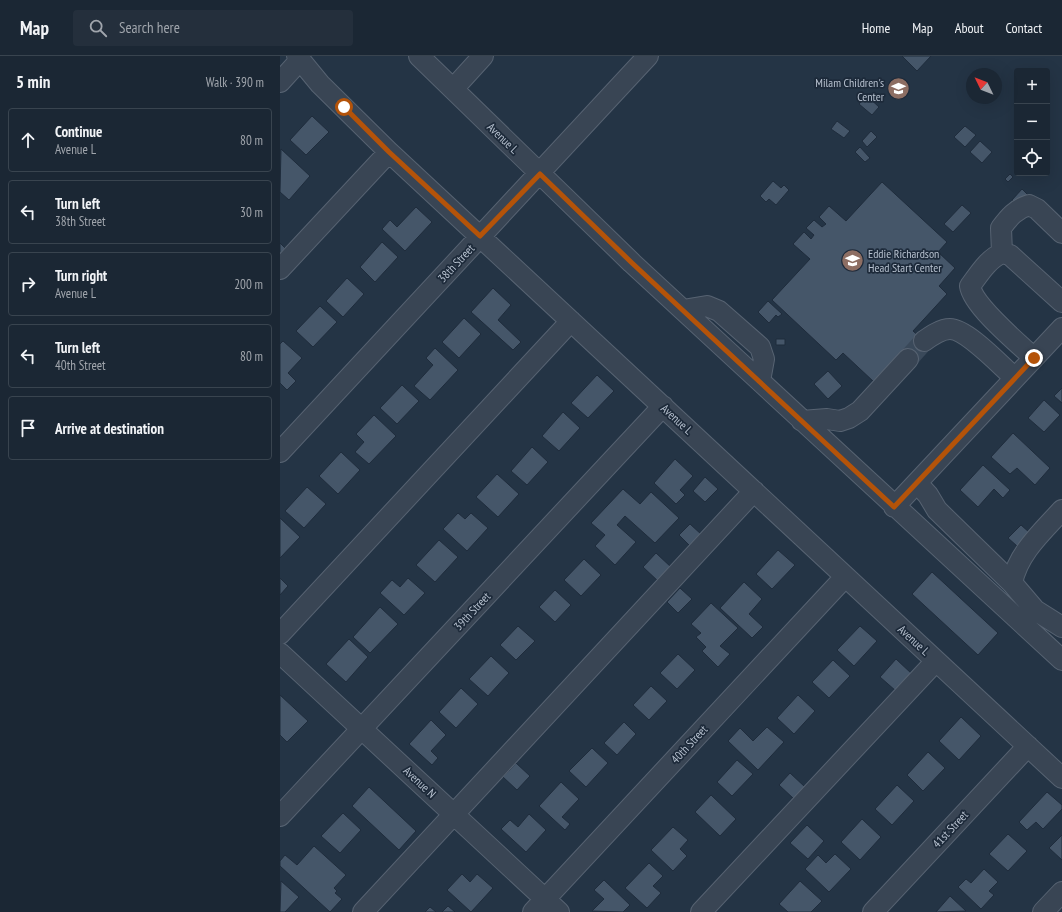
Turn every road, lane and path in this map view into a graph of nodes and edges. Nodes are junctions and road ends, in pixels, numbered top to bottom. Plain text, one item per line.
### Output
1 (419, 56) edge
2 (483, 56) edge
3 (648, 56) edge
4 (299, 58) edge
5 (280, 82) edge
6 (453, 89) junction
7 (389, 152) junction
8 (540, 174) junction
9 (1062, 232) edge
10 (480, 236) junction
11 (1002, 253) junction
12 (280, 269) edge
13 (1062, 302) edge
14 (571, 321) junction
15 (1062, 328) edge
16 (924, 341) tunnel mouth
17 (908, 358) tunnel mouth
18 (1034, 358) junction
19 (1015, 378) junction
20 (663, 406) junction
21 (802, 421) junction
22 (280, 452) edge
23 (917, 483) junction
24 (754, 491) junction
25 (894, 507) junction
26 (1062, 510) edge
27 (845, 576) junction
28 (1012, 583) junction
29 (1062, 627) edge
30 (280, 634) edge
31 (280, 653) edge
32 (936, 660) junction
33 (1062, 660) edge
34 (362, 729) junction
35 (1028, 746) junction
36 (1062, 778) edge
37 (453, 813) junction
38 (280, 816) edge
39 (1062, 892) edge
40 (546, 908) edge
41 (363, 912) edge
42 (701, 912) edge
43 (873, 912) edge
44 (1043, 912) edge

1 - 6 street, Avenue L
2 - 6 street
3 - 8 street, 38th Street
4 - 5 street
4 - 7 street, Avenue L
6 - 8 street, Avenue L
7 - 10 street, Avenue L
7 - 12 street
8 - 10 street, 38th Street
8 - 21 street, Avenue L
9 - 11 street
10 - 14 street, Avenue L
10 - 22 street, 38th Street
11 - 13 street
11 - 18 street
14 - 20 street, Avenue L
14 - 30 street
15 - 18 street
16 - 19 street
17 - 21 street
18 - 19 street
19 - 23 street
20 - 24 street, Avenue L
20 - 34 street, 39th Street
21 - 25 street, Avenue L
23 - 25 street
23 - 28 street
24 - 27 street, Avenue L
24 - 37 street
25 - 33 street, Avenue L
26 - 28 street
27 - 32 street, Avenue L
27 - 40 street, 40th Street
28 - 29 street
31 - 34 street, Avenue N
32 - 35 street, Avenue L
32 - 42 street
34 - 37 street, Avenue N
34 - 38 street, 39th Street
35 - 36 street, Avenue L
35 - 43 street, 41st Street
37 - 40 street, Avenue N
37 - 41 street
39 - 44 street

